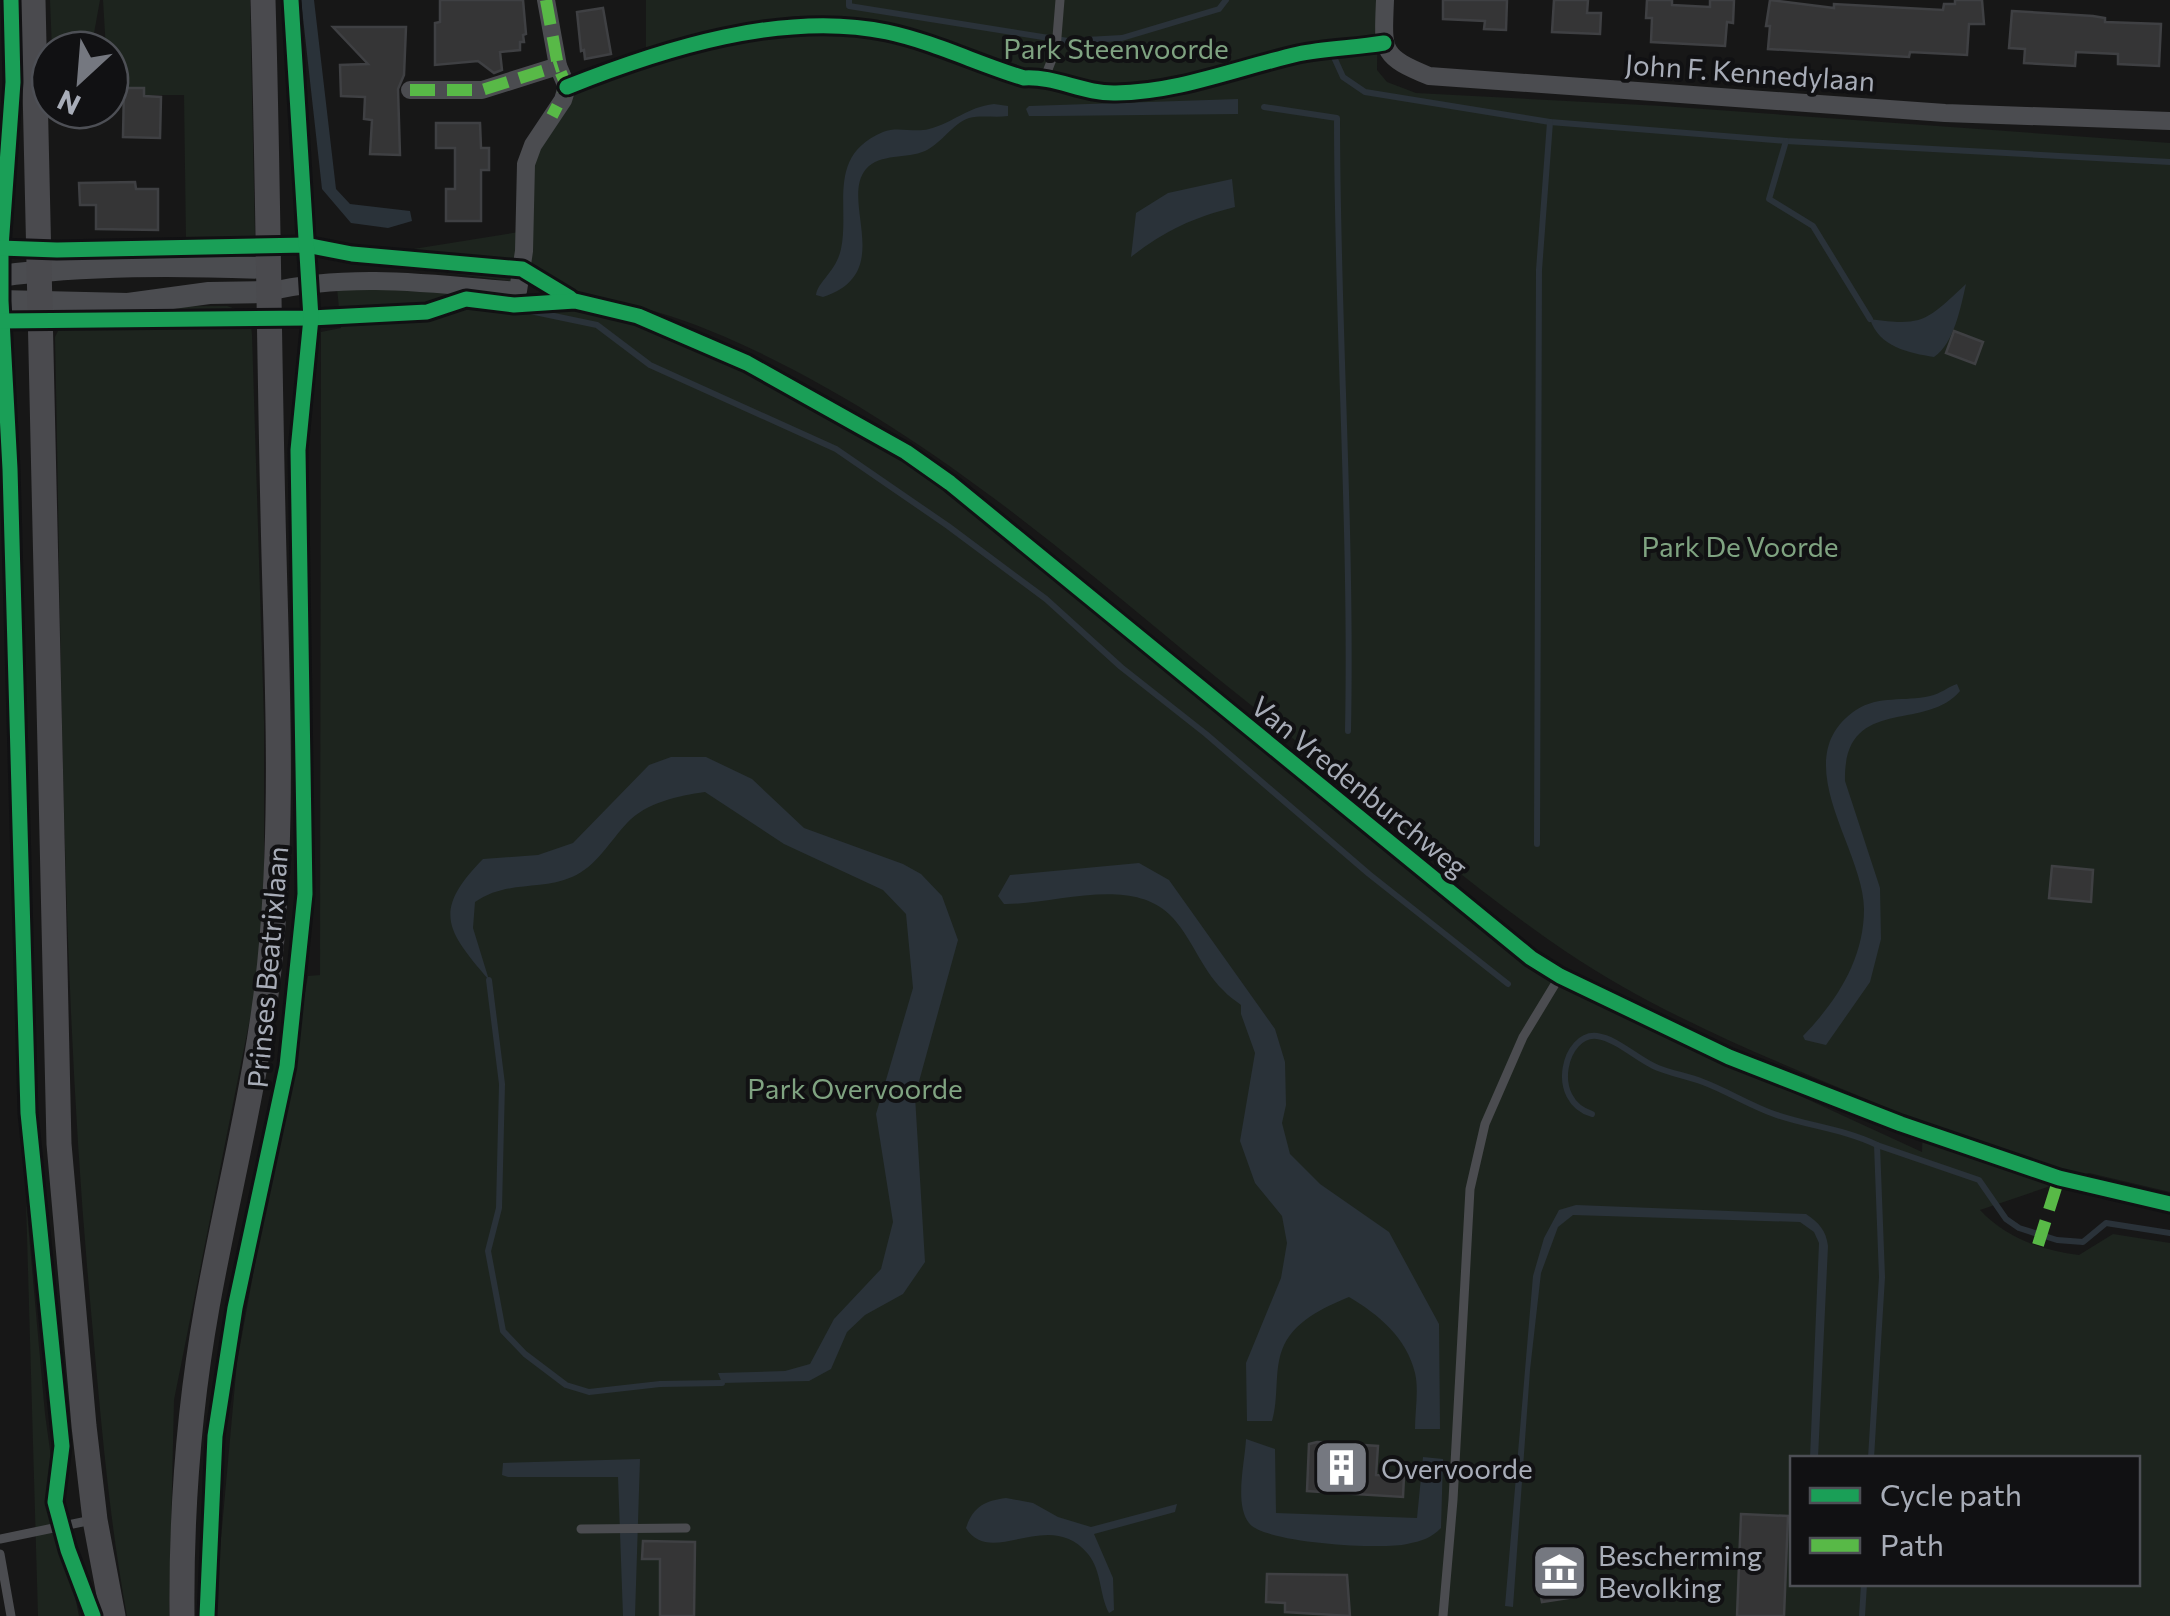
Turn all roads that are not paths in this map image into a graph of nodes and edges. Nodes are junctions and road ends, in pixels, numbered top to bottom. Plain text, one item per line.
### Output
1 (32, 0) edge
2 (263, 0) edge
3 (546, 0) edge
4 (1060, 0) edge
5 (1385, 0) edge
6 (558, 66) junction
7 (1045, 77) dead end
8 (410, 90) dead end
9 (2170, 120) edge
10 (38, 270) junction
11 (0, 276) edge
12 (267, 280) junction
13 (0, 300) edge
14 (40, 303) junction
15 (1531, 958) dead end
16 (1560, 976) junction
17 (2170, 1204) edge
18 (95, 1520) junction
19 (686, 1528) dead end
20 (581, 1529) dead end
21 (0, 1540) edge
22 (0, 1554) edge
23 (11, 1616) edge
24 (114, 1616) edge
25 (182, 1616) edge
26 (1442, 1616) edge

1 - 10 main road
2 - 12 main road, Prinses Beatrixlaan
3 - 6 street
4 - 7 lane
5 - 9 street, John F. Kennedylaan
6 - 8 street
6 - 12 street
10 - 11 street
10 - 12 street
10 - 14 main road
12 - 14 street
12 - 25 main road, Prinses Beatrixlaan
13 - 14 street
14 - 18 main road
15 - 16 street
16 - 17 street
16 - 26 lane
18 - 21 lane
18 - 24 main road
19 - 20 lane
22 - 23 lane

